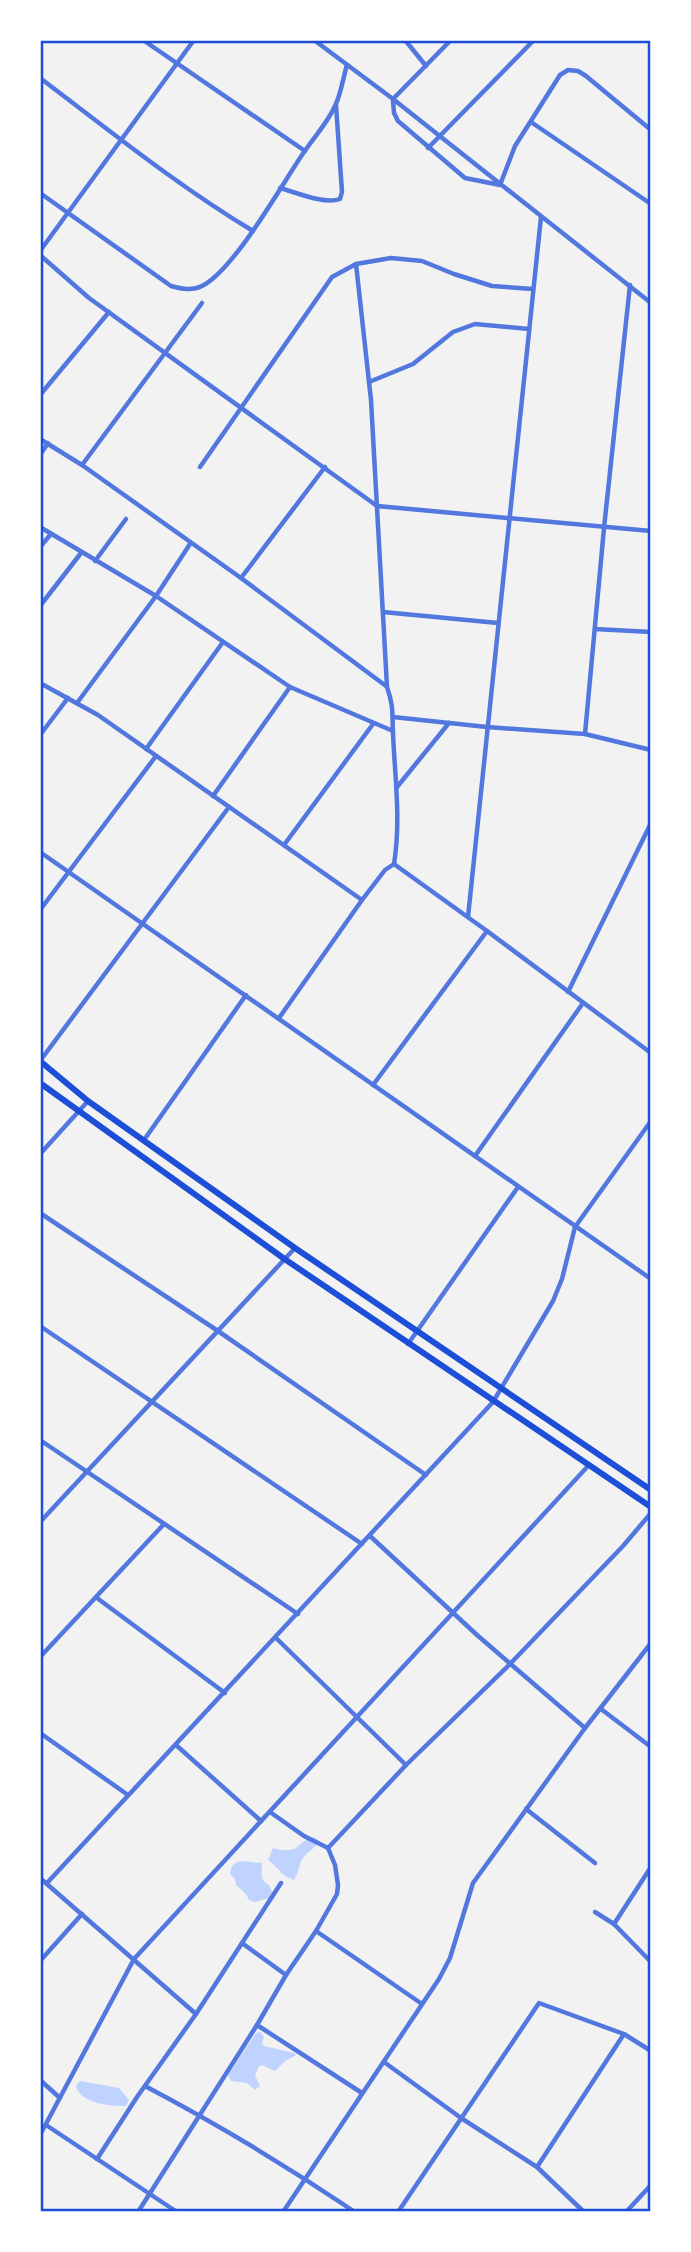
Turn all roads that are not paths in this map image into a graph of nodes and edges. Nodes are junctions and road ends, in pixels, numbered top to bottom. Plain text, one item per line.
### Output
1 (144, 40) edge
2 (194, 40) edge
3 (314, 40) edge
4 (405, 40) edge
5 (451, 40) edge
6 (534, 40) edge
7 (176, 64) junction
8 (347, 65) junction
9 (426, 66) junction
10 (40, 78) edge
11 (393, 99) junction
12 (336, 104) junction
13 (531, 122) junction
14 (651, 130) edge
15 (439, 137) junction
16 (121, 139) junction
17 (428, 148) junction
18 (304, 151) junction
19 (500, 185) junction
20 (280, 188) junction
21 (40, 193) edge
22 (651, 204) edge
23 (67, 214) junction
24 (541, 218) junction
25 (253, 231) junction
26 (40, 253) edge
27 (356, 264) junction
28 (630, 285) junction
29 (533, 289) junction
30 (202, 303) dead end
31 (651, 303) edge
32 (109, 312) junction
33 (529, 329) junction
34 (166, 352) junction
35 (369, 382) junction
36 (40, 394) edge
37 (241, 407) junction
38 (40, 439) edge
39 (48, 443) junction
40 (40, 455) edge
41 (82, 465) junction
42 (200, 467) dead end
43 (325, 467) junction
44 (376, 506) junction
45 (509, 517) junction
46 (126, 519) dead end
47 (40, 527) edge
48 (604, 528) junction
49 (651, 531) edge
50 (51, 534) junction
51 (190, 544) junction
52 (40, 547) edge
53 (81, 553) junction
54 (95, 561) junction
55 (241, 578) junction
56 (156, 596) junction
57 (40, 606) edge
58 (383, 612) junction
59 (498, 623) junction
60 (595, 629) junction
61 (651, 632) edge
62 (223, 642) junction
63 (40, 683) edge
64 (290, 687) junction
65 (387, 687) junction
66 (68, 698) junction
67 (77, 704) junction
68 (393, 717) junction
69 (450, 723) junction
70 (373, 724) junction
71 (487, 727) junction
72 (393, 731) junction
73 (585, 734) junction
74 (40, 735) edge
75 (146, 749) junction
76 (651, 750) edge
77 (156, 756) junction
78 (397, 787) junction
79 (213, 796) junction
80 (229, 807) junction
81 (651, 823) edge
82 (284, 845) junction
83 (40, 852) edge
84 (394, 864) junction
85 (69, 872) junction
86 (362, 900) junction
87 (40, 910) edge
88 (468, 918) junction
89 (144, 924) junction
90 (487, 931) junction
91 (568, 992) junction
92 (246, 995) junction
93 (583, 1003) junction
94 (279, 1018) junction
95 (651, 1053) edge
96 (40, 1061) edge
97 (40, 1083) edge
98 (373, 1085) junction
99 (88, 1101) junction
100 (79, 1111) junction
101 (651, 1121) edge
102 (144, 1140) junction
103 (40, 1154) edge
104 (475, 1156) junction
105 (518, 1187) junction
106 (40, 1213) edge
107 (575, 1227) junction
108 (296, 1248) junction
109 (286, 1261) junction
110 (651, 1279) edge
111 (40, 1326) edge
112 (218, 1331) junction
113 (417, 1331) junction
114 (407, 1344) junction
115 (502, 1389) junction
116 (153, 1402) junction
117 (493, 1402) junction
118 (40, 1440) edge
119 (588, 1466) junction
120 (88, 1471) junction
121 (426, 1475) junction
122 (651, 1490) edge
123 (651, 1507) edge
124 (651, 1513) edge
125 (40, 1522) edge
126 (164, 1524) junction
127 (370, 1536) junction
128 (362, 1544) junction
129 (97, 1598) junction
130 (454, 1613) junction
131 (299, 1614) junction
132 (276, 1638) junction
133 (651, 1643) edge
134 (40, 1657) edge
135 (510, 1664) junction
136 (225, 1693) junction
137 (601, 1709) junction
138 (357, 1717) junction
139 (585, 1728) junction
140 (40, 1733) edge
141 (176, 1745) junction
142 (651, 1747) edge
143 (406, 1765) junction
144 (128, 1796) junction
145 (526, 1809) junction
146 (270, 1812) junction
147 (261, 1821) junction
148 (328, 1848) junction
149 (595, 1863) dead end
150 (651, 1867) edge
151 (40, 1878) edge
152 (47, 1883) junction
153 (281, 1883) dead end
154 (595, 1912) dead end
155 (82, 1914) junction
156 (614, 1924) junction
157 (316, 1931) junction
158 (242, 1943) junction
159 (134, 1959) junction
160 (40, 1961) edge
161 (651, 1962) edge
162 (286, 1975) junction
163 (422, 2004) junction
164 (196, 2014) junction
165 (257, 2025) junction
166 (624, 2034) junction
167 (651, 2051) edge
168 (383, 2062) junction
169 (40, 2080) edge
170 (145, 2086) junction
171 (362, 2094) junction
172 (60, 2098) junction
173 (199, 2114) junction
174 (461, 2118) junction
175 (46, 2126) junction
176 (40, 2135) edge
177 (97, 2160) junction
178 (537, 2167) junction
179 (305, 2179) junction
180 (651, 2185) edge
181 (149, 2194) junction
182 (138, 2212) edge
183 (177, 2212) edge
184 (283, 2212) edge
185 (355, 2212) edge
186 (398, 2212) edge
187 (584, 2212) edge
188 (626, 2212) edge

1 - 7 street
2 - 7 street
3 - 8 street
4 - 9 street
5 - 9 street
6 - 15 street
7 - 16 street
7 - 18 street
8 - 11 street
8 - 12 street
9 - 11 street
10 - 16 street
11 - 15 street
11 - 17 street
12 - 18 street
12 - 20 street
13 - 14 street
13 - 19 street
13 - 22 street
15 - 17 street
15 - 19 street
16 - 23 street
16 - 25 street
17 - 19 street
18 - 20 street
19 - 24 street
20 - 25 street
21 - 23 street
23 - 25 street
23 - 26 street
24 - 28 street
24 - 29 street
26 - 32 street
27 - 29 street
27 - 35 street
27 - 37 street
28 - 31 street
28 - 48 street
29 - 33 street
30 - 34 street
32 - 34 street
32 - 36 street
33 - 35 street
33 - 45 street
34 - 37 street
34 - 41 street
35 - 44 street
37 - 42 street
37 - 43 street
38 - 39 street
39 - 40 street
39 - 41 street
41 - 51 street
43 - 44 street
43 - 55 street
44 - 45 street
44 - 58 street
45 - 48 street
45 - 59 street
46 - 54 street
47 - 50 street
48 - 49 street
48 - 60 street
50 - 52 street
50 - 53 street
51 - 55 street
51 - 56 street
53 - 54 street
53 - 57 street
54 - 56 street
55 - 65 street
56 - 62 street
56 - 67 street
58 - 59 street
58 - 65 street
59 - 71 street
60 - 61 street
60 - 73 street
62 - 64 street
62 - 75 street
63 - 66 street
64 - 70 street
64 - 79 street
65 - 68 street
66 - 67 street
66 - 74 street
67 - 75 street
68 - 69 street
68 - 72 street
69 - 71 street
69 - 78 street
70 - 72 street
70 - 82 street
71 - 73 street
71 - 88 street
72 - 78 street
73 - 76 street
75 - 77 street
77 - 79 street
77 - 85 street
78 - 84 street
79 - 80 street
80 - 82 street
80 - 89 street
81 - 91 street
82 - 86 street
83 - 85 street
84 - 86 street
84 - 88 street
85 - 87 street
85 - 89 street
86 - 94 street
88 - 90 street
89 - 92 street
89 - 96 street
90 - 91 street
90 - 98 street
91 - 93 street
92 - 94 street
92 - 102 street
93 - 95 street
93 - 104 street
94 - 98 street
96 - 99 main road
97 - 100 main road
98 - 104 street
99 - 100 street
99 - 102 main road
100 - 103 street
100 - 109 main road
101 - 107 street
102 - 108 main road
104 - 105 street
105 - 107 street
105 - 113 street
106 - 112 street
107 - 110 street
107 - 115 street
108 - 109 street
108 - 113 main road
109 - 112 street
109 - 114 main road
111 - 116 street
112 - 116 street
112 - 121 street
113 - 114 street
113 - 115 main road
114 - 117 main road
115 - 117 street
115 - 122 main road
116 - 120 street
116 - 128 street
117 - 119 main road
117 - 121 street
118 - 120 street
119 - 123 main road
119 - 130 street
120 - 125 street
120 - 126 street
121 - 127 street
124 - 135 street
126 - 129 street
126 - 131 street
127 - 128 street
127 - 130 street
128 - 131 street
129 - 134 street
129 - 136 street
130 - 135 street
130 - 138 street
131 - 132 street
132 - 136 street
132 - 138 street
133 - 137 street
135 - 139 street
135 - 143 street
136 - 141 street
137 - 139 street
137 - 142 street
138 - 143 street
138 - 146 street
139 - 145 street
140 - 144 street
141 - 144 street
141 - 147 street
143 - 148 street
144 - 152 street
145 - 149 street
145 - 163 street
146 - 147 street
146 - 148 street
147 - 159 street
148 - 157 street
150 - 156 street
151 - 152 street
152 - 155 street
153 - 158 street
154 - 156 street
155 - 159 street
155 - 160 street
156 - 161 street
157 - 162 street
157 - 163 street
158 - 162 street
158 - 164 street
159 - 164 street
159 - 172 street
162 - 165 street
163 - 168 street
164 - 170 street
165 - 171 street
165 - 173 street
166 - 167 street
166 - 174 street
166 - 178 street
168 - 171 street
168 - 174 street
169 - 172 street
170 - 173 street
170 - 177 street
171 - 179 street
172 - 175 street
173 - 179 street
173 - 181 street
174 - 178 street
174 - 186 street
175 - 176 street
175 - 177 street
177 - 181 street
178 - 187 street
179 - 184 street
179 - 185 street
180 - 188 street
181 - 182 street
181 - 183 street

